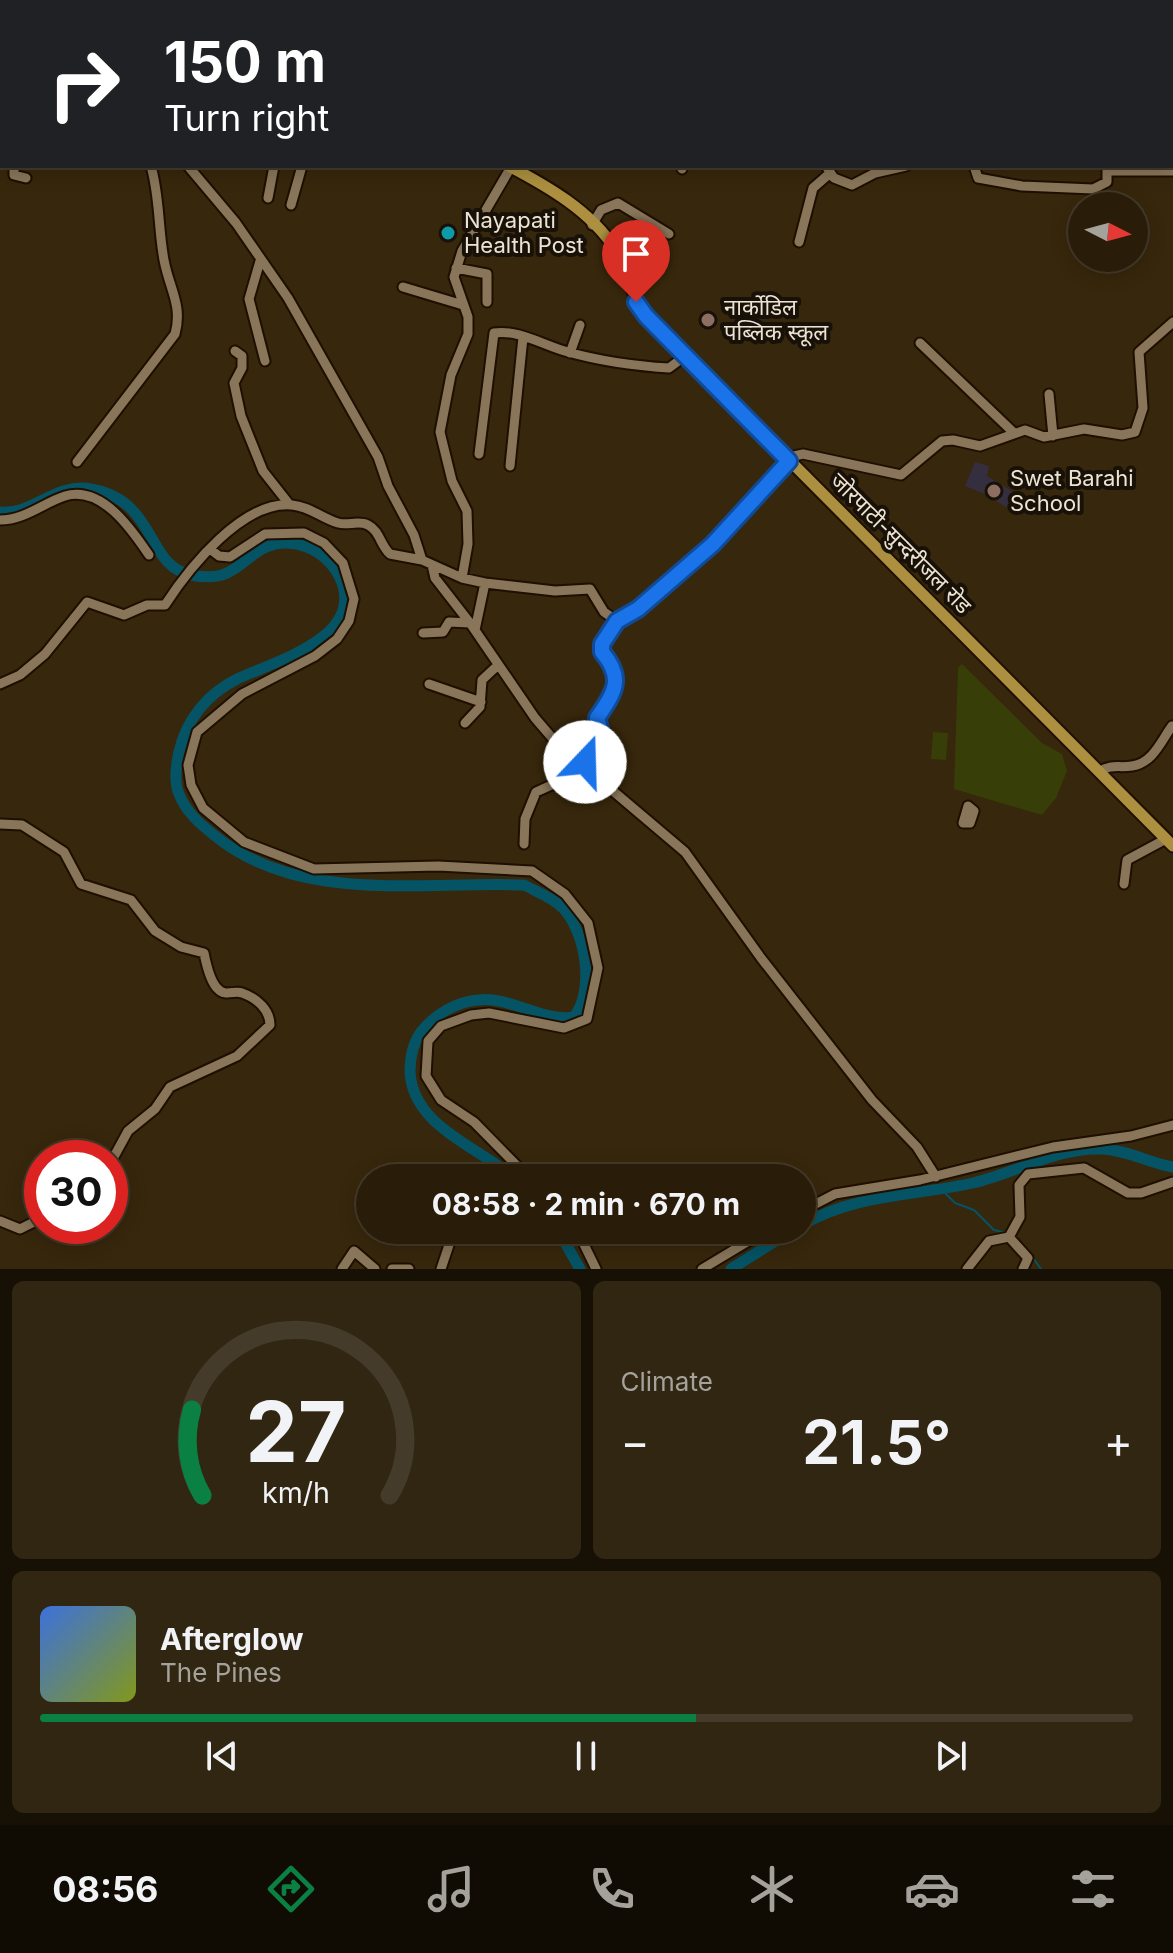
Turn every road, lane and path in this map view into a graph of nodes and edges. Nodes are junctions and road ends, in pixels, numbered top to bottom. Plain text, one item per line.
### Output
1 (727, 0) edge
2 (742, 0) edge
3 (14, 168) edge
4 (152, 168) edge
5 (190, 168) edge
6 (274, 168) edge
7 (301, 168) edge
8 (509, 168) edge
9 (512, 168) edge
10 (896, 168) edge
11 (975, 168) edge
12 (1108, 168) edge
13 (828, 170) edge
14 (1173, 171) edge
15 (26, 178) dead end
16 (268, 198) dead end
17 (291, 205) dead end
18 (592, 225) junction
19 (669, 234) dead end
20 (799, 242) dead end
21 (260, 261) junction
22 (456, 268) junction
23 (403, 287) dead end
24 (487, 302) dead end
25 (463, 305) junction
26 (1173, 322) edge
27 (580, 325) dead end
28 (523, 337) junction
29 (920, 343) dead end
30 (235, 351) dead end
31 (570, 353) junction
32 (685, 356) junction
33 (265, 361) dead end
34 (1049, 394) dead end
35 (1013, 432) junction
36 (1053, 436) junction
37 (479, 454) dead end
38 (787, 460) junction
39 (77, 462) dead end
40 (510, 466) dead end
41 (289, 504) junction
42 (0, 520) edge
43 (210, 549) junction
44 (149, 555) dead end
45 (422, 560) junction
46 (432, 565) junction
47 (462, 578) junction
48 (485, 583) junction
49 (617, 621) junction
50 (473, 626) junction
51 (423, 633) dead end
52 (497, 666) junction
53 (0, 684) edge
54 (429, 684) dead end
55 (481, 702) junction
56 (465, 723) dead end
57 (1172, 726) edge
58 (580, 769) junction
59 (1100, 771) junction
60 (0, 824) edge
61 (1170, 843) edge
62 (524, 844) dead end
63 (1124, 884) dead end
64 (1173, 1125) edge
65 (123, 1140) edge
66 (515, 1164) edge
67 (936, 1177) junction
68 (1173, 1182) edge
69 (816, 1204) edge
70 (0, 1221) edge
71 (24, 1227) edge
72 (1009, 1237) junction
73 (449, 1244) edge
74 (584, 1244) edge
75 (744, 1244) edge
76 (342, 1269) edge
77 (375, 1269) edge
78 (392, 1269) edge
79 (409, 1269) edge
80 (441, 1269) edge
81 (596, 1269) edge
82 (702, 1269) edge
83 (967, 1269) edge
84 (1023, 1269) edge

1 - 2 street
3 - 15 street
4 - 39 street
5 - 21 street
6 - 16 street
7 - 17 street
8 - 22 street
9 - 18 main road, जोरपाटी-सुन्दरीजल रोड
10 - 13 street
11 - 12 street
12 - 14 street
13 - 20 street
18 - 19 street
18 - 32 main road, जोरपाटी-सुन्दरीजल रोड
21 - 33 street
21 - 45 street
22 - 24 street
22 - 25 street
23 - 25 street
25 - 47 street
26 - 36 street
27 - 31 street
28 - 31 street
28 - 37 street
28 - 40 street
29 - 35 street
30 - 41 street
31 - 32 street
32 - 38 main road, जोरपाटी-सुन्दरीजल रोड
34 - 36 street
35 - 36 street
35 - 38 street
38 - 49 street
38 - 59 main road, जोरपाटी-सुन्दरीजल रोड
41 - 43 street
41 - 45 street
42 - 44 street
43 - 53 street
43 - 66 street
45 - 46 street
46 - 47 street
46 - 50 street
47 - 48 street
48 - 49 street
48 - 50 street
49 - 58 street
50 - 51 street
50 - 52 street
52 - 55 street
52 - 58 street
54 - 55 street
55 - 56 street
57 - 59 street
58 - 62 street
58 - 67 street
59 - 61 main road, जोरपाटी-सुन्दरीजल रोड
60 - 65 street
61 - 63 street
64 - 67 street
67 - 69 street
68 - 72 street
70 - 71 street
72 - 83 street
72 - 84 street
73 - 80 street
74 - 81 street
75 - 82 street
76 - 77 street
78 - 79 street

